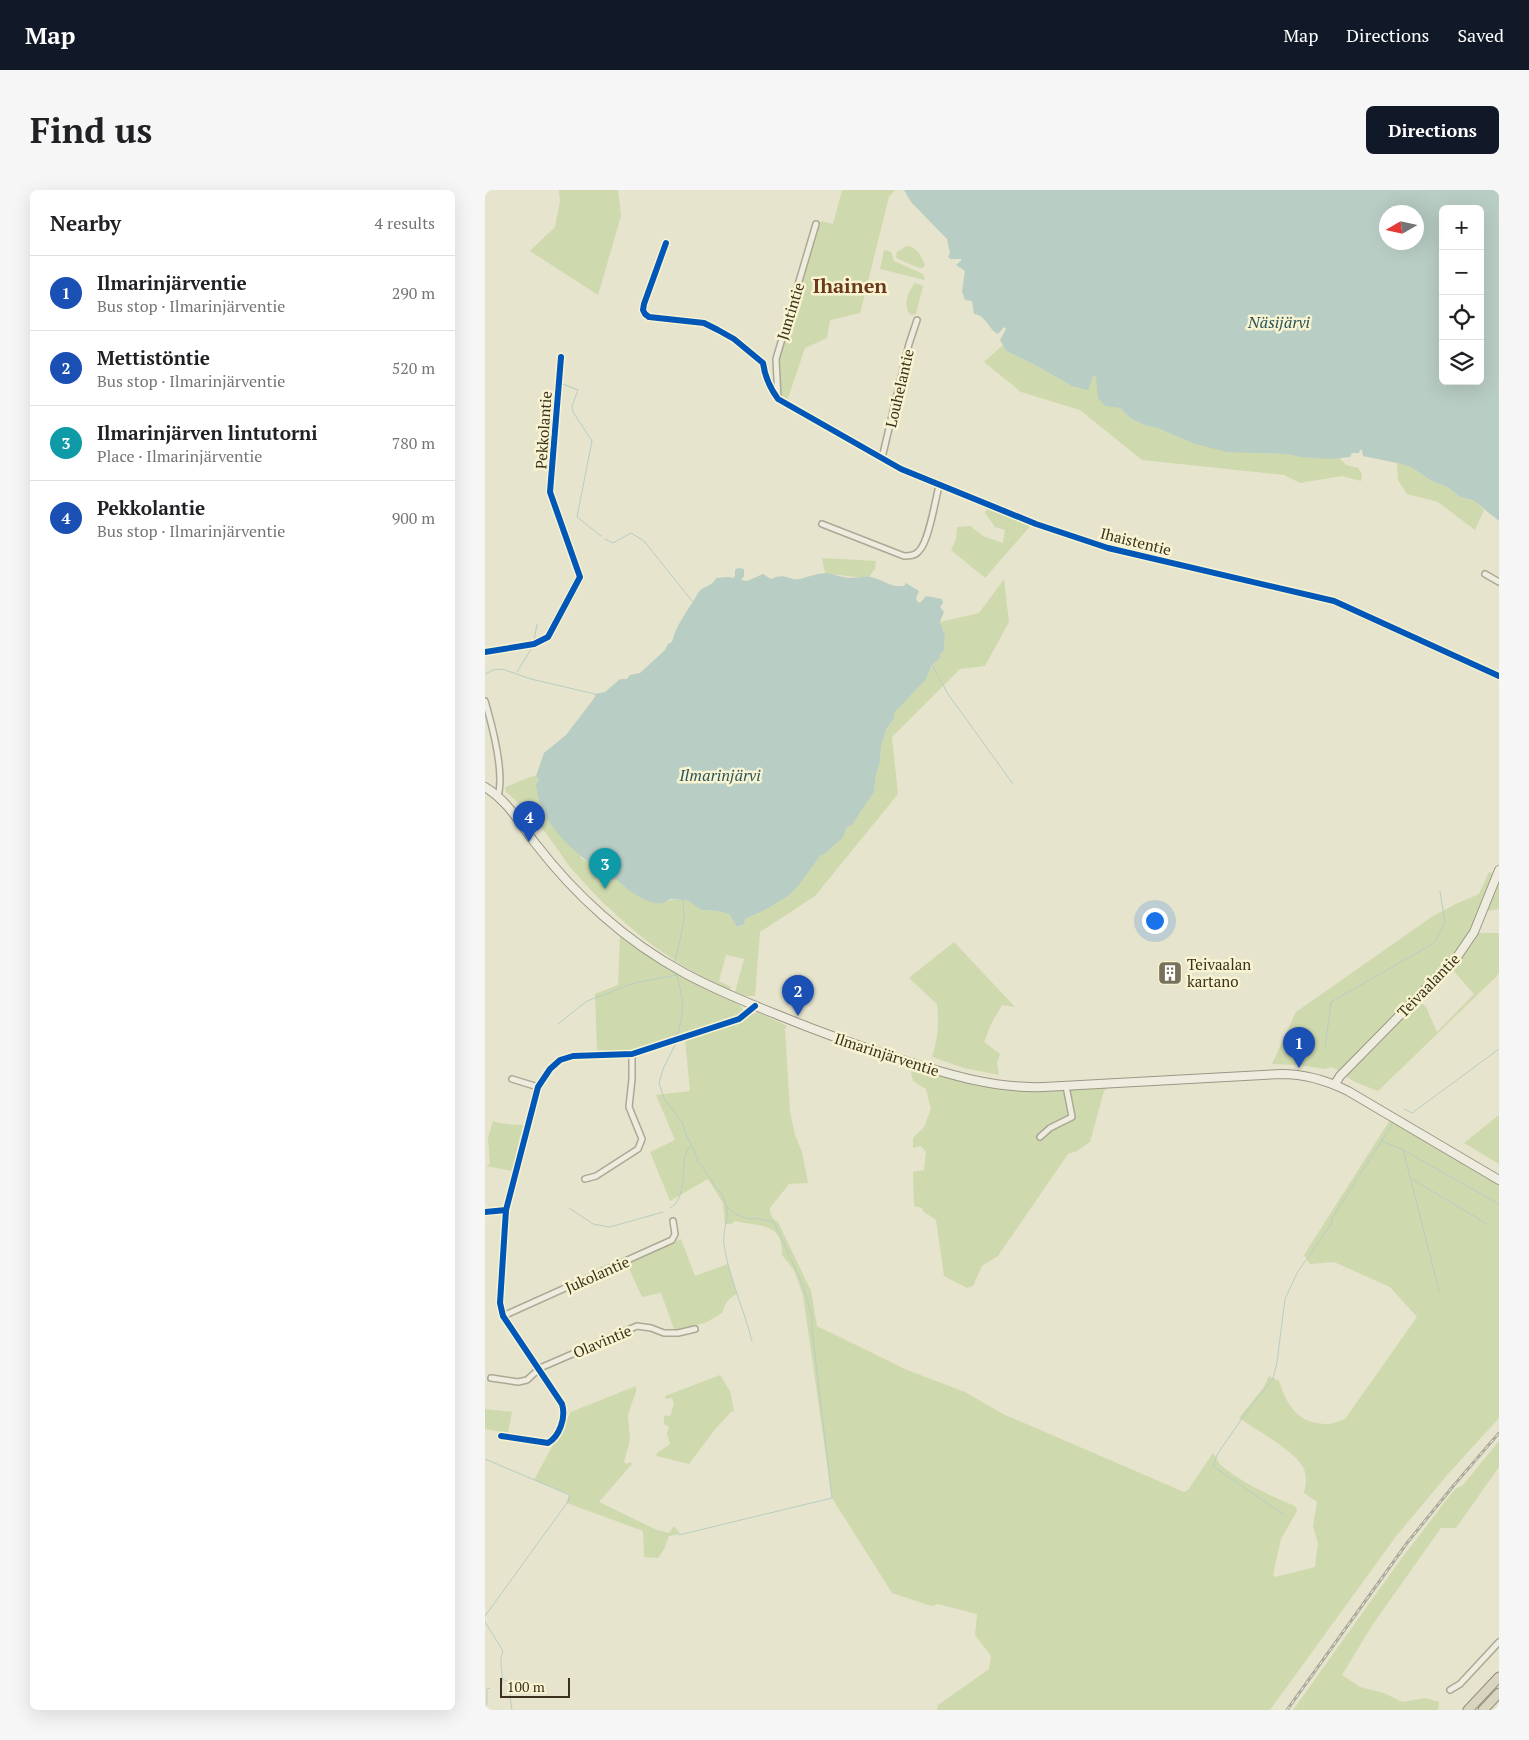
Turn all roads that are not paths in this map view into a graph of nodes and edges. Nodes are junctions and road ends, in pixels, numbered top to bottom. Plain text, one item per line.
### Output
1 (817, 224) dead end
2 (666, 243) dead end
3 (917, 320) dead end
4 (561, 357) dead end
5 (778, 399) junction
6 (882, 458) junction
7 (939, 486) junction
8 (822, 524) dead end
9 (1485, 574) dead end
10 (1499, 582) edge
11 (485, 652) edge
12 (1499, 676) edge
13 (485, 701) edge
14 (485, 787) edge
15 (498, 796) junction
16 (1499, 870) edge
17 (755, 1006) junction
18 (632, 1054) junction
19 (512, 1079) dead end
20 (1335, 1084) junction
21 (539, 1086) junction
22 (1067, 1086) junction
23 (1040, 1137) dead end
24 (585, 1179) dead end
25 (1499, 1180) edge
26 (506, 1210) junction
27 (485, 1212) edge
28 (673, 1221) dead end
29 (503, 1316) junction
30 (695, 1329) dead end
31 (540, 1368) junction
32 (491, 1378) dead end
33 (501, 1436) dead end
34 (1499, 1642) edge
35 (1499, 1677) edge
36 (1450, 1690) dead end
37 (1499, 1692) edge
38 (1468, 1710) edge
39 (1483, 1710) edge

1 - 5 street, Juntintie
2 - 5 street
3 - 6 street, Louhelantie
4 - 11 street, Pekkolantie
5 - 6 street, Ihaistentie
6 - 7 street, Ihaistentie
7 - 8 street
7 - 12 street, Ihaistentie
9 - 10 street
13 - 15 street
14 - 15 main road, Ilmarinjärventie
15 - 17 main road, Ilmarinjärventie
16 - 20 main road, Teivaalantie
17 - 18 street
17 - 22 main road, Ilmarinjärventie
18 - 21 street
18 - 24 street
19 - 21 street
20 - 22 main road, Ilmarinjärventie
20 - 25 main road, Ilmarinjärventie
21 - 26 street
22 - 23 street
26 - 27 street
26 - 29 street
28 - 29 street, Jukolantie
29 - 31 street
30 - 31 street, Olavintie
31 - 32 street, Olavintie
31 - 33 street
34 - 36 street
35 - 38 highway
37 - 39 highway

